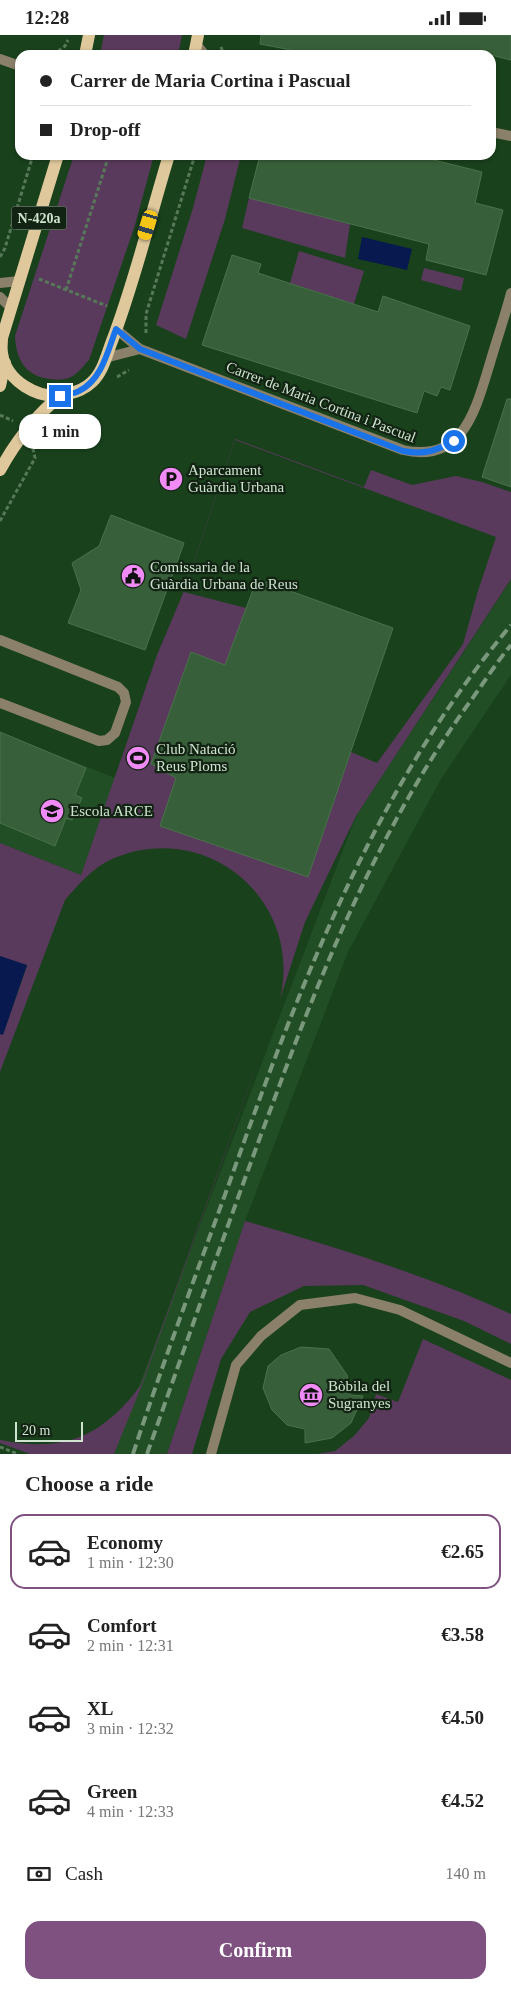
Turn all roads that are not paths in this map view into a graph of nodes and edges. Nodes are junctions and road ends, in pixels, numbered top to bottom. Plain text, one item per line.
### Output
1 (90, 35) edge
2 (86, 50) edge
3 (0, 59) edge
4 (15, 64) edge
5 (496, 133) edge
6 (511, 136) edge
7 (56, 160) edge
8 (167, 160) edge
9 (20, 277) junction
10 (0, 283) edge
11 (511, 293) edge
12 (0, 297) edge
13 (10, 307) junction
14 (116, 329) junction
15 (140, 349) junction
16 (105, 358) junction
17 (5, 363) junction
18 (0, 386) edge
19 (60, 396) junction
20 (0, 470) edge
21 (0, 641) edge
22 (0, 703) edge
23 (511, 1363) edge
24 (210, 1454) edge

1 - 2 main road
3 - 4 street
5 - 6 street
7 - 9 main road, N-420a
8 - 14 main road, N-420a
9 - 10 street
9 - 13 main road, N-420a
11 - 15 street, Carrer de Maria Cortina i Pascual
12 - 13 street
13 - 17 main road, N-420a
14 - 15 street, Carrer de Maria Cortina i Pascual
14 - 16 main road, N-420a
15 - 16 street
16 - 19 main road, N-420a
17 - 18 main road, N-420a
17 - 19 main road, N-420a
19 - 20 main road, N-420a
21 - 22 street
23 - 24 street

